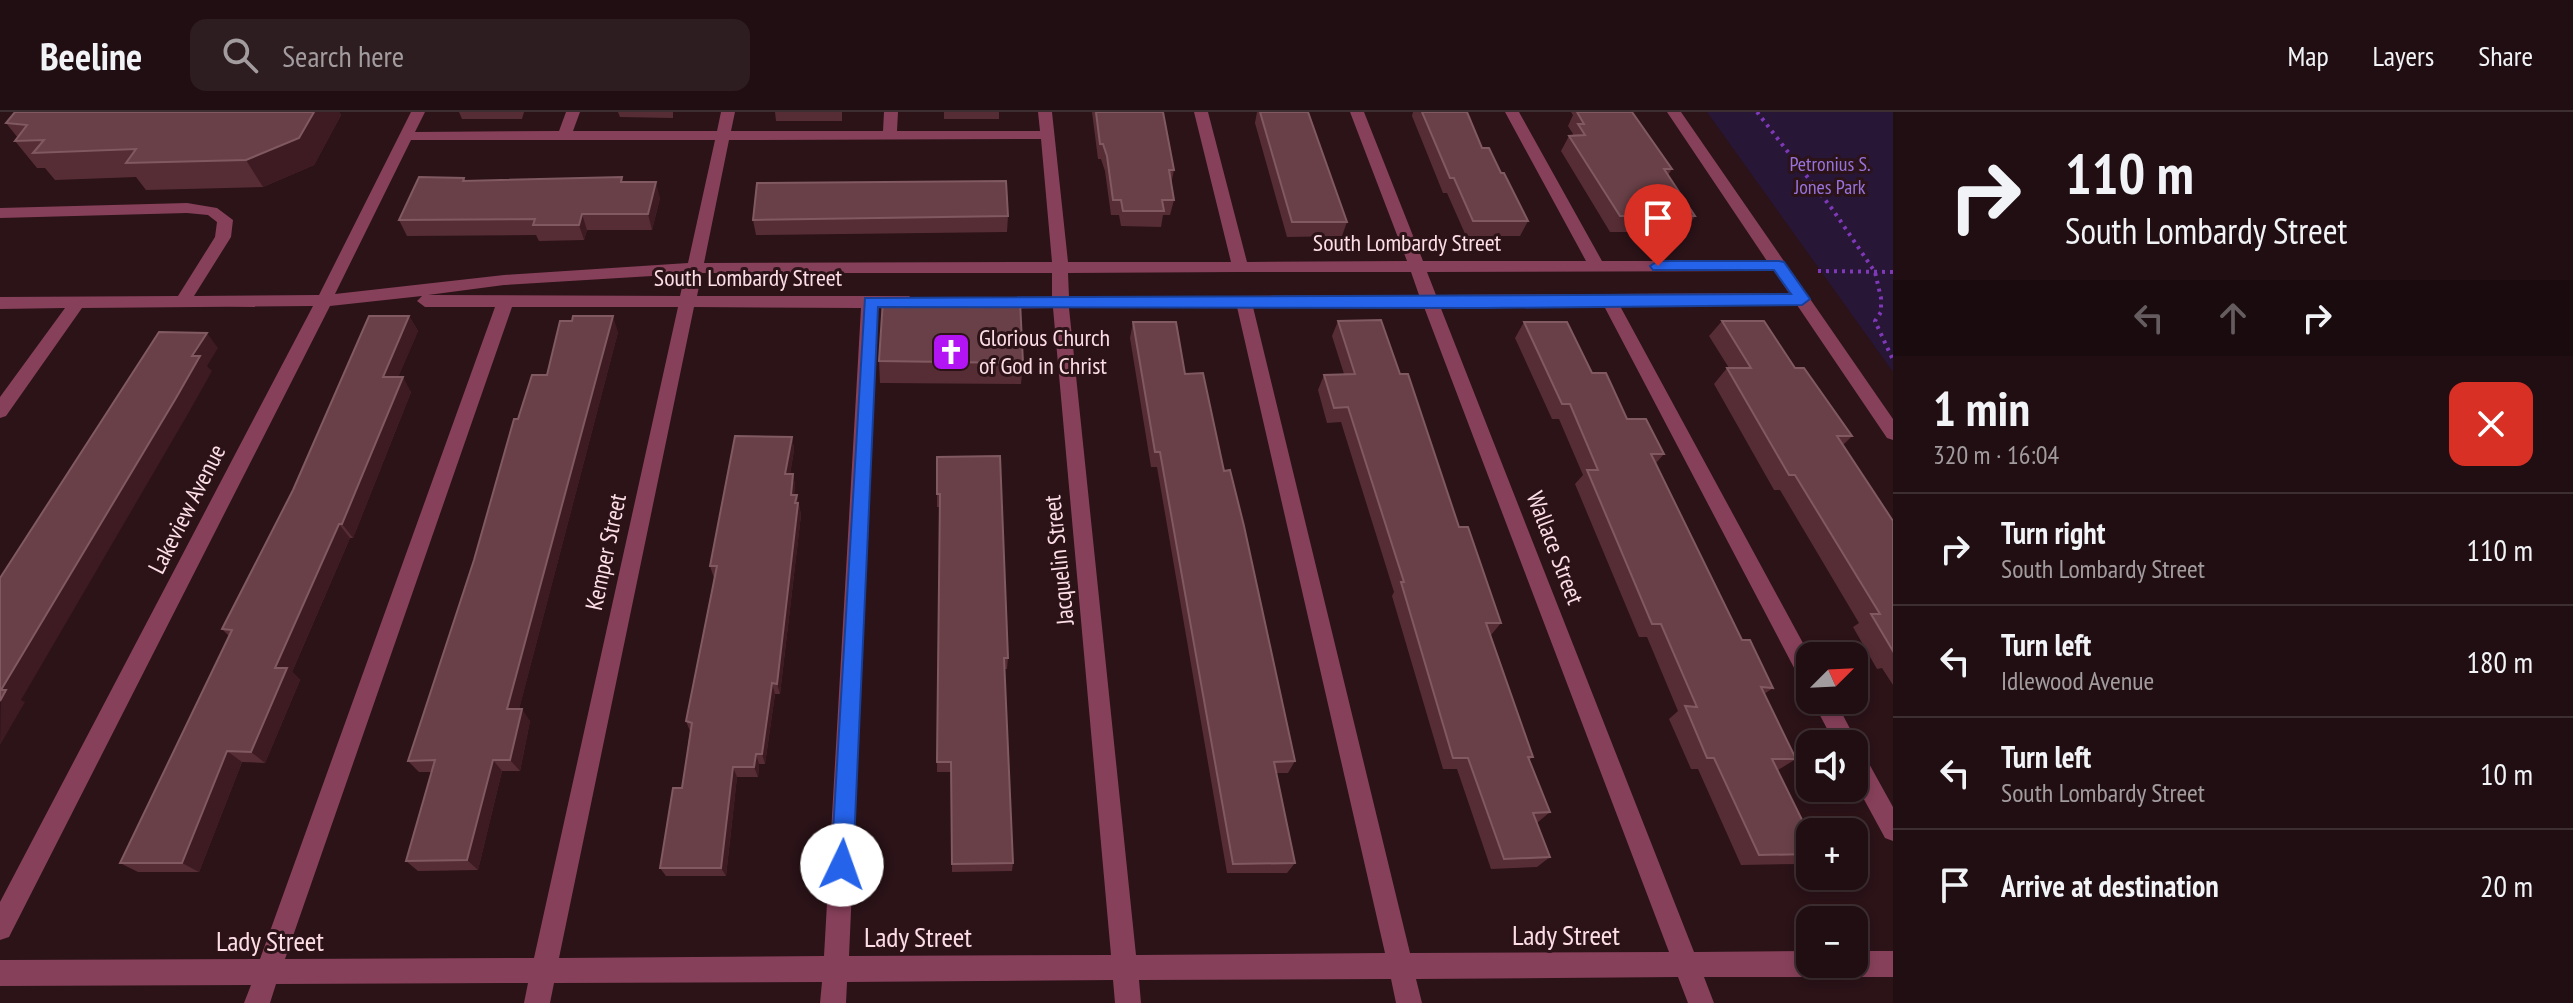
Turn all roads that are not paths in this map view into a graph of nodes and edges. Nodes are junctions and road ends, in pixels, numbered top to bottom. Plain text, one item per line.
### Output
1 (418, 112) edge
2 (573, 112) edge
3 (728, 112) edge
4 (891, 112) edge
5 (1045, 112) edge
6 (1201, 112) edge
7 (1357, 112) edge
8 (1512, 112) edge
9 (1674, 112) edge
10 (565, 135) junction
11 (723, 135) junction
12 (890, 135) junction
13 (1047, 135) junction
14 (406, 136) junction
15 (0, 213) edge
16 (1597, 266) junction
17 (1779, 266) junction
18 (1240, 267) junction
19 (1419, 267) junction
20 (693, 268) junction
21 (1060, 268) junction
22 (365, 299) junction
23 (1802, 299) junction
24 (324, 300) junction
25 (685, 301) junction
26 (870, 301) junction
27 (182, 302) junction
28 (931, 302) edge
29 (1433, 302) junction
30 (1610, 302) junction
31 (0, 303) edge
32 (77, 303) junction
33 (505, 303) junction
34 (976, 303) edge
35 (1061, 303) junction
36 (1244, 303) junction
37 (0, 411) edge
38 (1893, 433) edge
39 (1796, 650) edge
40 (1868, 784) edge
41 (1893, 830) edge
42 (0, 928) edge
43 (1685, 964) junction
44 (1796, 964) edge
45 (1868, 964) edge
46 (1893, 964) edge
47 (1401, 966) junction
48 (836, 967) junction
49 (1124, 967) junction
50 (268, 971) junction
51 (544, 971) junction
52 (0, 973) edge
53 (257, 1003) edge
54 (537, 1003) edge
55 (833, 1003) edge
56 (1128, 1003) edge
57 (1409, 1003) edge
58 (1701, 1003) edge

1 - 14 street, Lakeview Avenue
2 - 10 street
3 - 11 street, Kemper Street
4 - 12 street
5 - 13 street, Jacquelin Street
6 - 18 street
7 - 19 street, Wallace Street
8 - 16 street
9 - 17 street
10 - 11 street
10 - 14 street
11 - 12 street
11 - 20 street, Kemper Street
12 - 13 street
13 - 21 street, Jacquelin Street
14 - 24 street, Lakeview Avenue
15 - 27 street
16 - 17 street, South Lombardy Street
16 - 19 street, South Lombardy Street
17 - 23 street
18 - 19 street, South Lombardy Street
18 - 21 street, South Lombardy Street
19 - 29 street, Wallace Street
20 - 21 street, South Lombardy Street
20 - 22 street, South Lombardy Street
20 - 25 street, Kemper Street
21 - 35 street, Jacquelin Street
22 - 24 street, South Lombardy Street
22 - 33 street, South Lombardy Street
23 - 30 street
23 - 38 street
24 - 27 street, South Lombardy Street
24 - 42 street, Lakeview Avenue
25 - 26 street, South Lombardy Street
25 - 33 street, South Lombardy Street
25 - 51 street, Kemper Street
26 - 28 street, South Lombardy Street
26 - 48 street
27 - 32 street, South Lombardy Street
29 - 30 street
29 - 36 street
29 - 43 street, Wallace Street
30 - 39 street
31 - 32 street, South Lombardy Street
32 - 37 street
33 - 50 street
34 - 35 street
35 - 36 street
35 - 49 street, Jacquelin Street
36 - 47 street
40 - 41 street
43 - 44 street, Lady Street
43 - 47 street, Lady Street
43 - 58 street, Wallace Street
45 - 46 street
47 - 49 street, Lady Street
47 - 57 street
48 - 49 street, Lady Street
48 - 51 street, Lady Street
48 - 55 street
49 - 56 street, Jacquelin Street
50 - 51 street, Lady Street
50 - 52 street, Lady Street
50 - 53 street
51 - 54 street, Kemper Street

